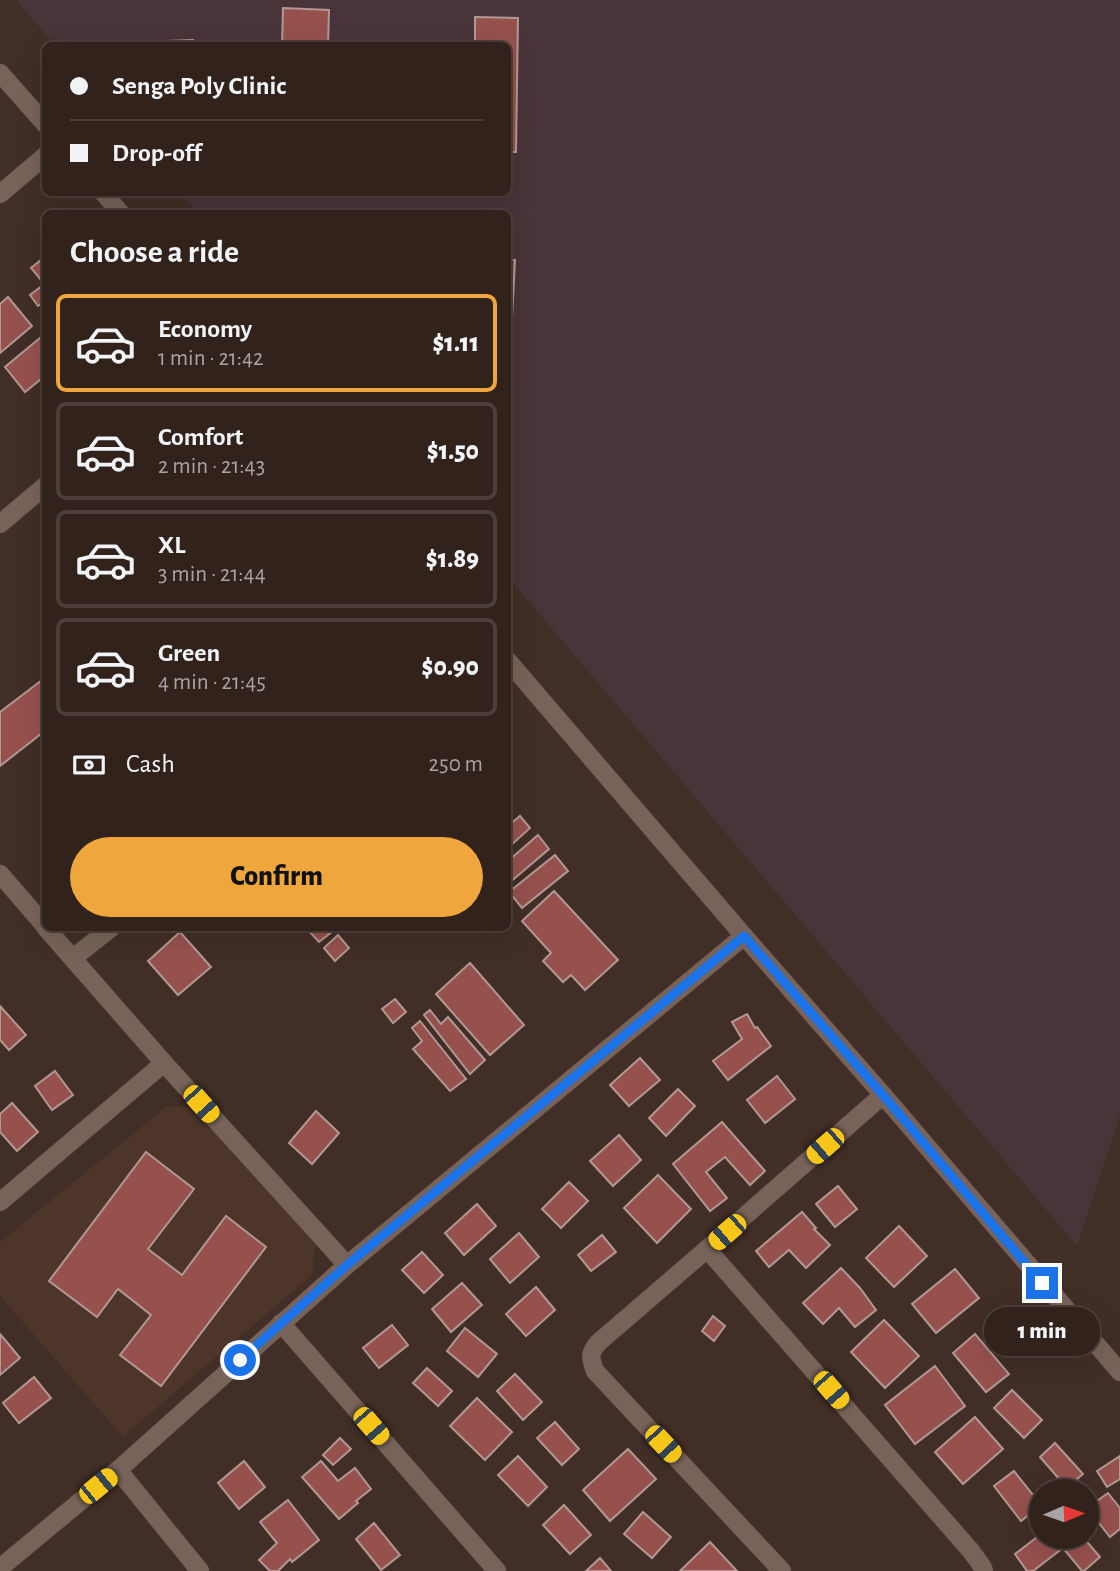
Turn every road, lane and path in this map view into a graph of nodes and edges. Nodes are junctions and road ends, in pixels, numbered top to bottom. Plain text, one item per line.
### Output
1 (0, 73) edge
2 (42, 120) edge
3 (42, 158) edge
4 (0, 194) edge
5 (106, 196) edge
6 (118, 210) edge
7 (42, 488) edge
8 (0, 524) edge
9 (511, 664) edge
10 (0, 874) edge
11 (42, 922) edge
12 (49, 931) edge
13 (107, 931) edge
14 (744, 936) junction
15 (73, 958) junction
16 (164, 1063) junction
17 (883, 1095) junction
18 (0, 1202) edge
19 (708, 1249) junction
20 (347, 1265) junction
21 (281, 1323) junction
22 (1120, 1372) edge
23 (118, 1470) junction
24 (0, 1567) edge
25 (200, 1571) edge
26 (497, 1571) edge
27 (782, 1571) edge
28 (984, 1571) edge

1 - 2 street
3 - 4 street
5 - 6 street
7 - 8 street
9 - 14 street
10 - 11 street
12 - 15 street
13 - 15 street
14 - 17 street
14 - 20 street
15 - 16 street
16 - 18 street
16 - 20 street
17 - 19 street
17 - 22 street
19 - 27 street
19 - 28 street
20 - 21 street
21 - 23 street
21 - 26 street
23 - 24 street
23 - 25 street

